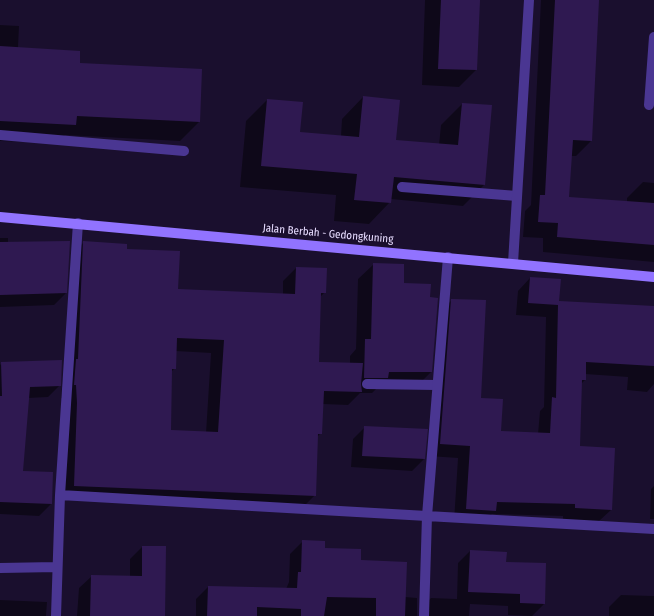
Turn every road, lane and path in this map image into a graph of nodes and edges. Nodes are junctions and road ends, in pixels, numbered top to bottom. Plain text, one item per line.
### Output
1 (529, 0) edge
2 (654, 37) edge
3 (649, 105) dead end
4 (0, 135) edge
5 (184, 150) dead end
6 (402, 187) dead end
7 (517, 196) junction
8 (0, 217) edge
9 (78, 223) junction
10 (448, 257) junction
11 (513, 263) junction
12 (654, 277) edge
13 (367, 384) dead end
14 (436, 385) junction
15 (60, 495) junction
16 (427, 516) junction
17 (654, 529) edge
18 (56, 567) junction
19 (0, 568) edge
20 (56, 616) edge
21 (424, 616) edge

1 - 7 street
2 - 3 street
4 - 5 street
6 - 7 street
7 - 11 street
8 - 9 main road, Jalan Berbah - Gedongkuning
9 - 10 main road, Jalan Berbah - Gedongkuning
9 - 15 street
10 - 11 main road, Jalan Berbah - Gedongkuning
10 - 14 street
11 - 12 main road, Jalan Berbah - Gedongkuning
13 - 14 street
14 - 16 street
15 - 16 street
15 - 18 street
16 - 17 street
16 - 21 street
18 - 19 street
18 - 20 street

